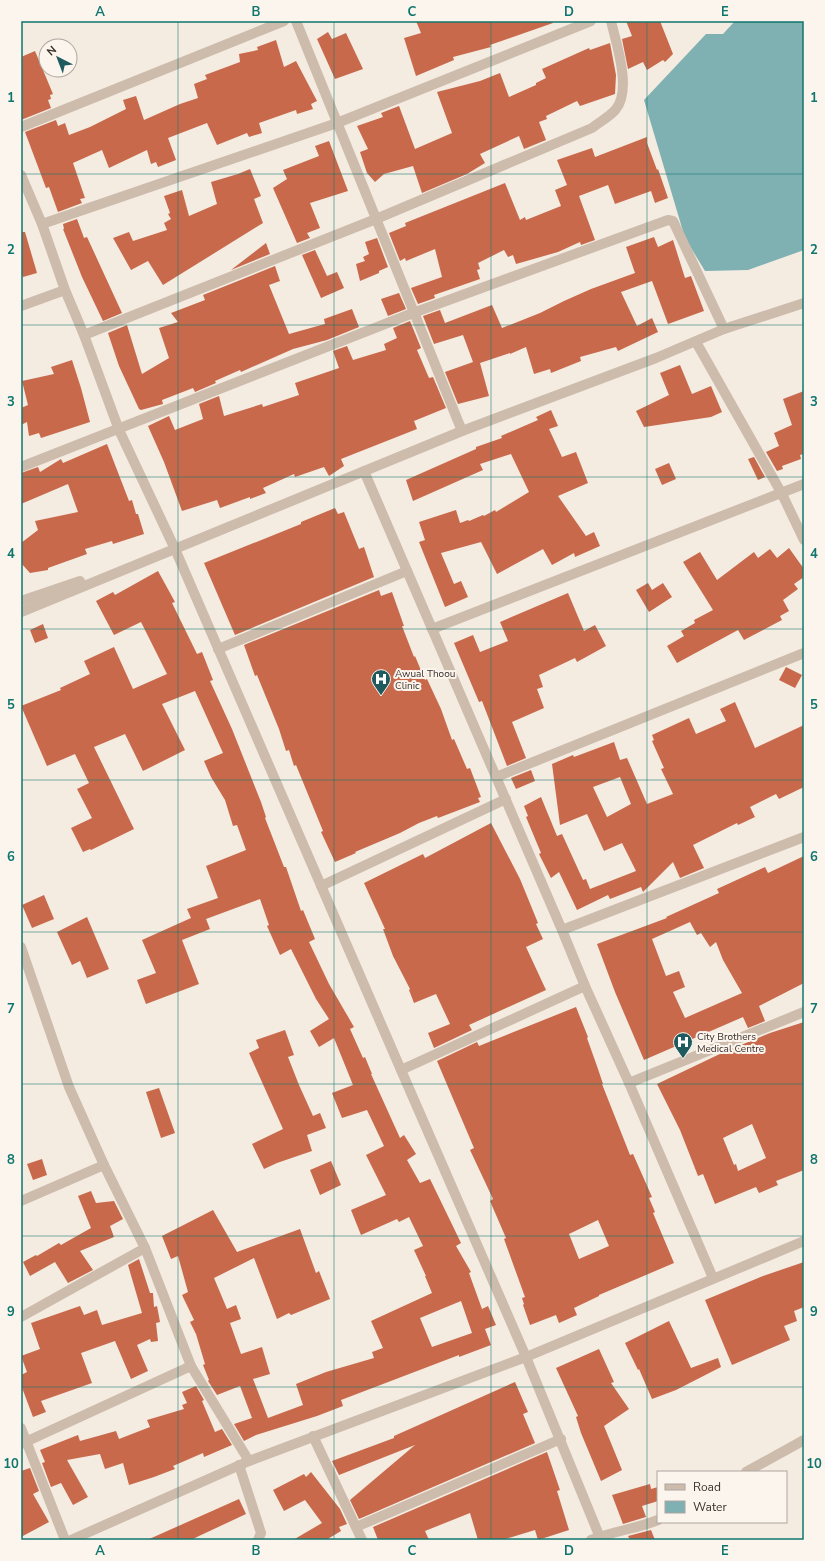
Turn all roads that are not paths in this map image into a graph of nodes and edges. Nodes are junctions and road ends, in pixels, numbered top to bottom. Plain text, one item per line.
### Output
1 (284, 21) edge
2 (296, 21) edge
3 (591, 21) edge
4 (611, 21) edge
5 (337, 123) junction
6 (21, 128) edge
7 (21, 175) edge
8 (376, 219) junction
9 (42, 224) junction
10 (65, 290) junction
11 (804, 302) edge
12 (21, 306) edge
13 (413, 314) junction
14 (724, 330) junction
15 (84, 335) junction
16 (696, 342) junction
17 (118, 430) junction
18 (462, 431) junction
19 (21, 467) edge
20 (364, 471) junction
21 (804, 484) edge
22 (782, 494) junction
23 (804, 540) edge
24 (175, 549) junction
25 (407, 571) junction
26 (21, 601) edge
27 (21, 612) edge
28 (432, 629) junction
29 (218, 650) junction
30 (804, 653) edge
31 (496, 777) junction
32 (506, 799) junction
33 (804, 837) edge
34 (321, 886) junction
35 (562, 930) junction
36 (21, 947) edge
37 (585, 986) junction
38 (804, 1012) edge
39 (401, 1070) junction
40 (628, 1083) junction
41 (104, 1165) junction
42 (21, 1202) edge
43 (804, 1241) edge
44 (145, 1248) junction
45 (713, 1278) junction
46 (21, 1317) edge
47 (526, 1357) junction
48 (191, 1366) junction
49 (21, 1428) edge
50 (313, 1436) junction
51 (561, 1439) junction
52 (804, 1440) edge
53 (24, 1443) edge
54 (249, 1461) junction
55 (239, 1465) junction
56 (748, 1471) edge
57 (657, 1520) edge
58 (356, 1527) junction
59 (597, 1539) edge
60 (65, 1540) edge
61 (71, 1540) edge
62 (258, 1540) edge
63 (362, 1540) edge

1 - 6 street
2 - 5 street
3 - 5 street
4 - 8 street
5 - 8 street
5 - 9 street
7 - 9 street
8 - 13 street
8 - 15 street
9 - 10 street
10 - 12 street
10 - 15 street
11 - 14 street
13 - 14 street
13 - 17 street
13 - 18 street
14 - 16 street
15 - 17 street
16 - 18 street
16 - 22 street
17 - 19 street
17 - 24 street
18 - 20 street
20 - 24 street
20 - 25 street
21 - 22 street
22 - 23 street
22 - 28 street
24 - 26 street
24 - 27 street
24 - 29 street
25 - 28 street
25 - 29 street
28 - 31 street
29 - 34 street
30 - 31 street
31 - 32 street
32 - 34 street
32 - 35 street
33 - 35 street
34 - 39 street
35 - 37 street
36 - 41 street
37 - 39 street
37 - 40 street
38 - 40 street
39 - 47 street
40 - 45 street
41 - 42 street
41 - 44 street
43 - 45 street
44 - 46 street
44 - 48 street
45 - 47 street
47 - 50 street
47 - 51 street
48 - 53 street
48 - 54 street
49 - 53 street
50 - 54 street
50 - 58 street
51 - 58 street
51 - 59 street
52 - 56 street
53 - 60 street
54 - 55 street
55 - 61 street
55 - 62 street
57 - 59 street
58 - 63 street

